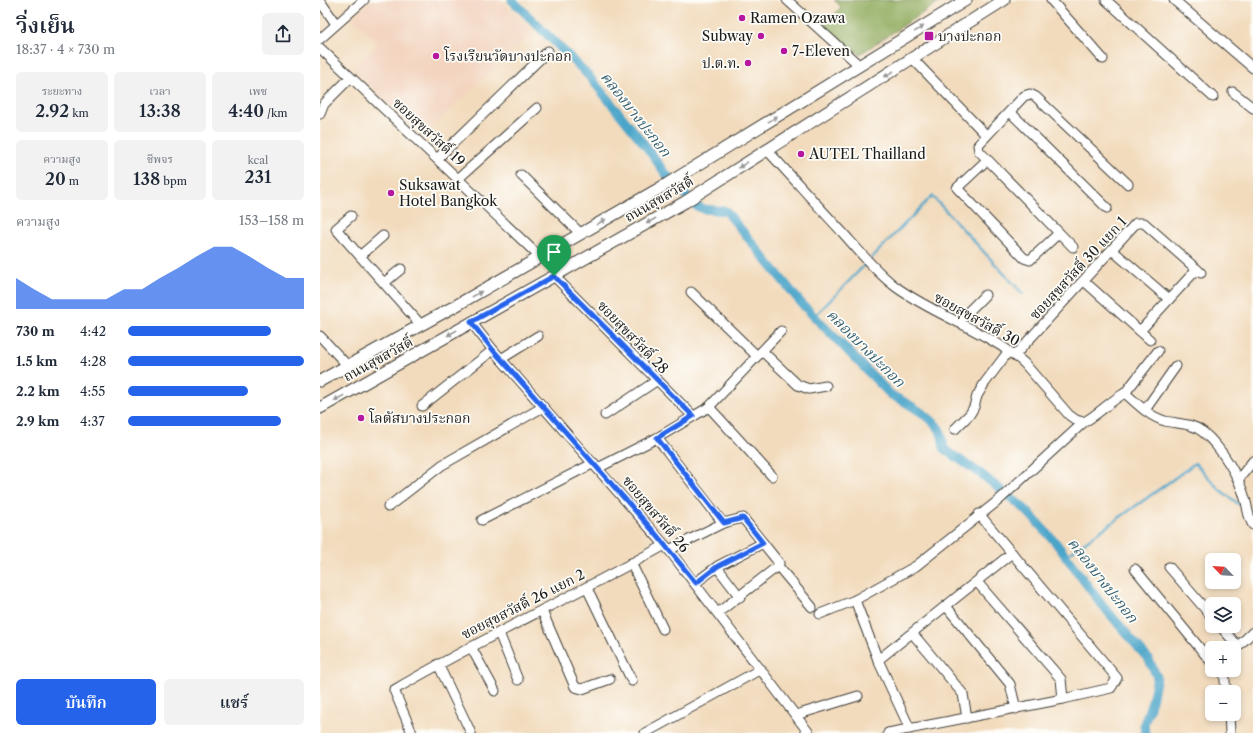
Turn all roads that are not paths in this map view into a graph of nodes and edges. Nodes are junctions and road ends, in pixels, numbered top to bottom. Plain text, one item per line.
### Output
1 (364, 0) edge
2 (787, 0) edge
3 (966, 0) edge
4 (1004, 0) edge
5 (1051, 0) edge
6 (1106, 0) edge
7 (1174, 0) edge
8 (320, 1) edge
9 (336, 24) junction
10 (320, 39) edge
11 (320, 48) edge
12 (548, 51) dead end
13 (913, 59) junction
14 (1103, 59) dead end
15 (860, 66) junction
16 (1253, 68) edge
17 (350, 78) junction
18 (1233, 92) dead end
19 (1213, 97) dead end
20 (537, 108) dead end
21 (1253, 108) edge
22 (1010, 112) junction
23 (320, 114) edge
24 (986, 135) junction
25 (767, 150) junction
26 (438, 158) junction
27 (987, 160) junction
28 (521, 175) dead end
29 (459, 178) junction
30 (1128, 184) dead end
31 (1107, 208) dead end
32 (351, 216) dead end
33 (1059, 233) junction
34 (581, 234) junction
35 (383, 236) dead end
36 (1073, 247) dead end
37 (1112, 250) junction
38 (360, 256) junction
39 (540, 257) junction
40 (401, 269) dead end
41 (554, 276) junction
42 (1084, 281) junction
43 (384, 283) junction
44 (691, 292) dead end
45 (985, 295) dead end
46 (1169, 299) junction
47 (471, 322) junction
48 (958, 322) junction
49 (421, 325) junction
50 (781, 330) dead end
51 (1140, 331) junction
52 (320, 336) edge
53 (538, 336) dead end
54 (1150, 340) dead end
55 (493, 350) junction
56 (1158, 351) dead end
57 (760, 353) junction
58 (1012, 353) junction
59 (501, 359) junction
60 (347, 365) junction
61 (1176, 366) dead end
62 (320, 380) edge
63 (656, 381) junction
64 (826, 386) dead end
65 (1125, 393) junction
66 (422, 406) dead end
67 (544, 407) junction
68 (709, 407) junction
69 (320, 408) edge
70 (1145, 410) junction
71 (605, 415) dead end
72 (693, 416) junction
73 (1084, 422) junction
74 (955, 429) dead end
75 (657, 438) junction
76 (1253, 461) edge
77 (596, 465) junction
78 (772, 476) dead end
79 (1238, 480) junction
80 (388, 507) dead end
81 (979, 514) junction
82 (482, 520) dead end
83 (724, 523) junction
84 (1253, 525) edge
85 (763, 543) junction
86 (667, 547) junction
87 (1012, 552) junction
88 (632, 563) junction
89 (717, 566) junction
90 (778, 566) junction
91 (1169, 567) dead end
92 (1135, 569) dead end
93 (977, 582) junction
94 (696, 583) junction
95 (587, 588) junction
96 (740, 597) junction
97 (855, 600) junction
98 (946, 606) junction
99 (812, 607) dead end
100 (1205, 609) edge
101 (542, 611) junction
102 (718, 612) junction
103 (820, 614) dead end
104 (663, 629) dead end
105 (1253, 632) edge
106 (499, 633) junction
107 (913, 634) junction
108 (1241, 643) edge
109 (471, 647) junction
110 (1205, 654) edge
111 (878, 660) junction
112 (438, 664) junction
113 (761, 669) junction
114 (610, 679) dead end
115 (518, 680) dead end
116 (632, 681) dead end
117 (495, 691) dead end
118 (858, 696) dead end
119 (1064, 699) junction
120 (1016, 708) junction
121 (796, 715) junction
122 (967, 718) junction
123 (1229, 721) edge
124 (910, 729) junction
125 (412, 733) edge
126 (471, 733) edge
127 (645, 733) edge
128 (809, 733) edge
129 (888, 733) edge
130 (1230, 733) edge

1 - 9 street
2 - 15 street
15 -> 3 main road, ถนนสุขสวัสดิ์
4 - 13 main road, ถนนสุขสวัสดิ์
5 - 14 street
6 - 19 street
7 - 16 street
8 - 9 street
9 - 10 street
11 - 17 street, ซอยสุขสวัสดิ์ 19
12 - 26 street
13 - 24 street
13 -> 25 main road, ถนนสุขสวัสดิ์
34 -> 15 main road, ถนนสุขสวัสดิ์
17 - 23 street
17 - 26 street, ซอยสุขสวัสดิ์ 19
18 - 21 street
20 - 29 street
22 - 24 street
22 - 30 street
22 - 31 street
24 - 27 street
25 -> 41 main road, ถนนสุขสวัสดิ์
25 - 48 street, ซอยสุขสวัสดิ์ 30
26 - 29 street, ซอยสุขสวัสดิ์ 19
27 - 33 street
27 - 33 street
28 - 34 street
29 - 39 street, ซอยสุขสวัสดิ์ 19
32 - 38 street
33 - 36 street
34 - 39 main road, ถนนสุขสวัสดิ์
35 - 38 street
37 - 42 street, ซอยสุขสวัสดิ์ 30 แยก 1
37 - 46 street
37 - 46 street, ซอยสุขสวัสดิ์ 30 แยก 1
38 - 43 street
49 -> 39 main road, ถนนสุขสวัสดิ์
40 - 43 street
41 - 47 main road, ถนนสุขสวัสดิ์
41 - 63 street, ซอยสุขสวัสดิ์ 28
42 - 51 street
42 - 58 street, ซอยสุขสวัสดิ์ 30 แยก 1
43 - 49 street
44 - 57 street
45 - 48 street
46 - 51 street
47 - 55 street, ซอยสุขสวัสดิ์ 26
47 -> 69 main road, ถนนสุขสวัสดิ์
48 - 58 street, ซอยสุขสวัสดิ์ 30
49 - 60 main road, ถนนสุขสวัสดิ์
50 - 57 street
51 - 54 street
52 - 60 street
53 - 59 street
55 - 59 street, ซอยสุขสวัสดิ์ 26
55 - 66 street
56 - 65 street
57 - 64 street
57 - 68 street
58 - 73 street, ซอยสุขสวัสดิ์ 30
58 - 74 street, ซอยสุขสวัสดิ์ 30 แยก 1
59 - 67 street, ซอยสุขสวัสดิ์ 26
60 - 62 main road, ถนนสุขสวัสดิ์
61 - 70 street
63 - 71 street
63 - 72 street, ซอยสุขสวัสดิ์ 28
65 - 70 street
65 - 73 street
67 - 77 street, ซอยสุขสวัสดิ์ 26
67 - 80 street
68 - 72 street
68 - 78 street
70 - 79 street
72 - 75 street
73 - 81 street
75 - 77 street
75 - 83 street
76 - 79 street
77 - 82 street
77 - 86 street, ซอยสุขสวัสดิ์ 26
79 - 84 street
81 - 87 street
81 - 97 street
83 - 85 street, ซอยสุขสวัสดิ์ 26 แยก 2
83 - 86 street, ซอยสุขสวัสดิ์ 26 แยก 2
85 - 89 street
85 - 90 street
86 - 88 street, ซอยสุขสวัสดิ์ 26 แยก 2
86 - 94 street, ซอยสุขสวัสดิ์ 26
87 - 93 street
87 - 119 street
88 - 95 street, ซอยสุขสวัสดิ์ 26 แยก 2
88 - 104 street
89 - 94 street
89 - 96 street
90 - 96 street
90 - 99 street
91 - 100 street
92 - 110 street
93 - 98 street
93 - 119 street
94 - 102 street, ซอยสุขสวัสดิ์ 26
95 - 101 street, ซอยสุขสวัสดิ์ 26 แยก 2
95 - 116 street
96 - 102 street
97 - 103 street
97 - 111 street
98 - 107 street
98 - 120 street
101 - 106 street, ซอยสุขสวัสดิ์ 26 แยก 2
101 - 114 street
102 - 113 street, ซอยสุขสวัสดิ์ 26
105 - 108 street
106 - 109 street, ซอยสุขสวัสดิ์ 26 แยก 2
106 - 115 street
107 - 111 street
107 - 122 street
109 - 112 street, ซอยสุขสวัสดิ์ 26 แยก 2
109 - 117 street
111 - 124 street
112 - 125 street, ซอยสุขสวัสดิ์ 26 แยก 2
112 - 126 street
113 - 121 street, ซอยสุขสวัสดิ์ 26
113 - 127 street
118 - 121 street
119 - 120 street
120 - 122 street
121 - 128 street, ซอยสุขสวัสดิ์ 26
122 - 124 street
123 - 130 street
124 - 129 street

